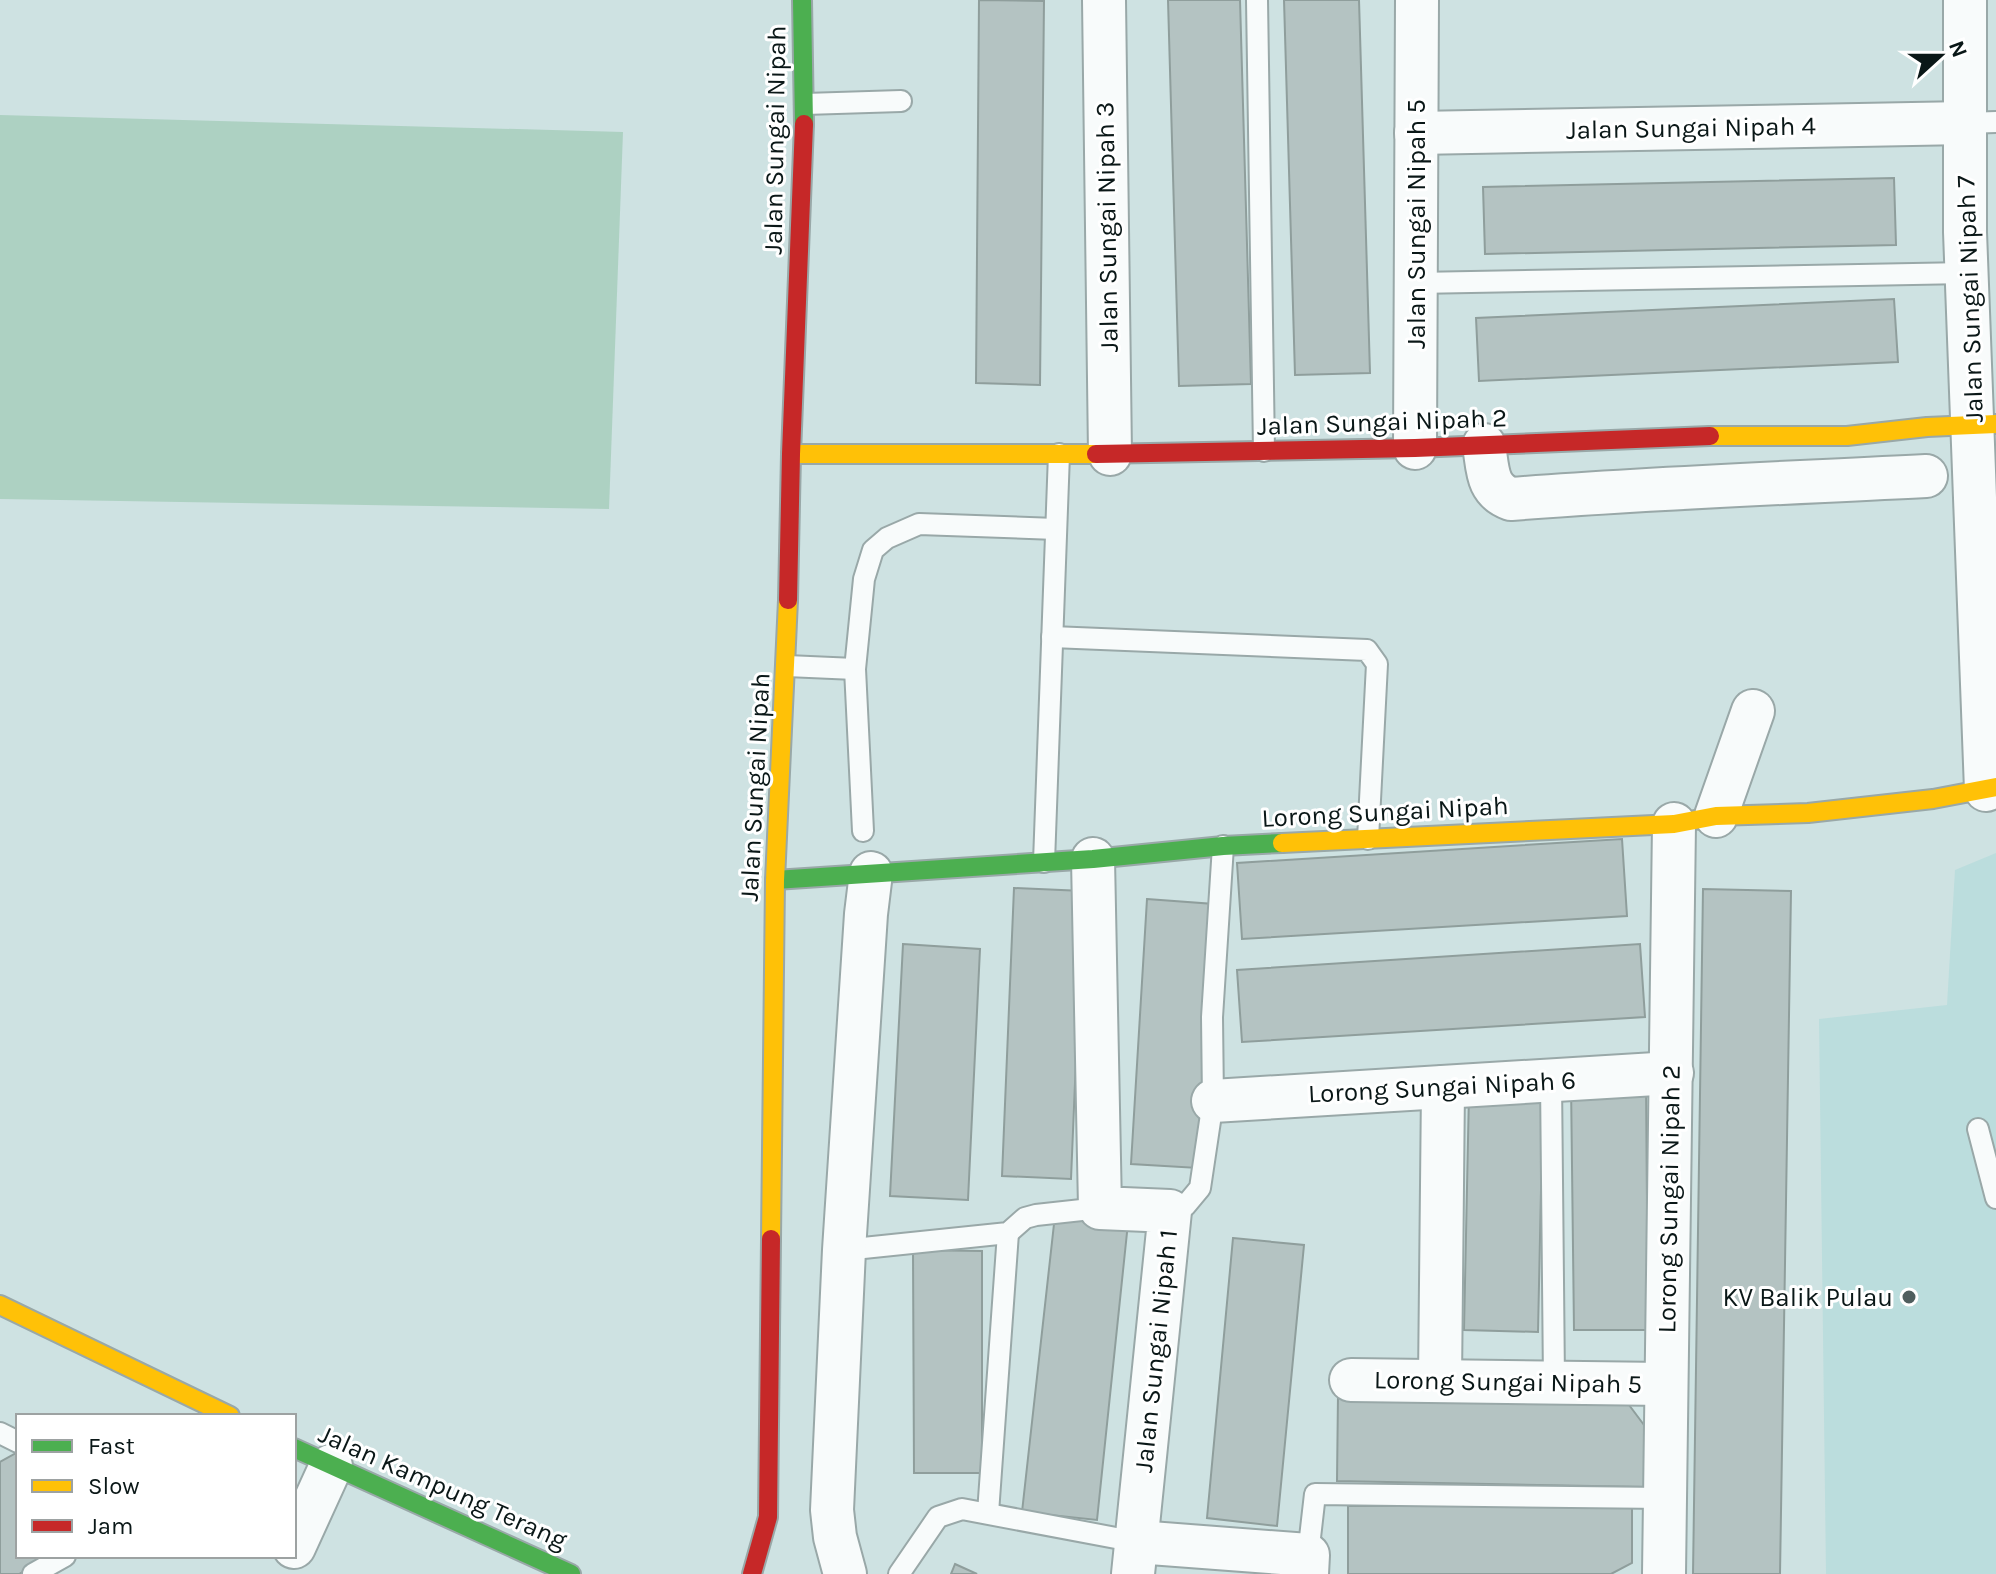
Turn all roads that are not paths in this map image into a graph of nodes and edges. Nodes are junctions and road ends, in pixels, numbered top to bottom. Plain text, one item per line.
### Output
1 (802, 0) edge
2 (1104, 0) edge
3 (1257, 0) edge
4 (1417, 0) edge
5 (1965, 0) edge
6 (901, 101) dead end
7 (805, 104) junction
8 (1981, 122) edge
9 (1416, 133) junction
10 (1967, 273) junction
11 (1416, 283) junction
12 (1984, 425) edge
13 (1484, 445) junction
14 (1415, 448) junction
15 (1264, 451) junction
16 (791, 454) junction
17 (1059, 454) junction
18 (1110, 454) junction
19 (1926, 476) dead end
20 (1056, 529) junction
21 (1052, 637) junction
22 (787, 666) junction
23 (855, 669) junction
24 (1753, 711) dead end
25 (1991, 788) edge
26 (1716, 816) junction
27 (1674, 824) junction
28 (863, 831) dead end
29 (1368, 839) junction
30 (1223, 846) junction
31 (1093, 859) junction
32 (1044, 862) junction
33 (871, 873) junction
34 (775, 880) junction
35 (1672, 1073) junction
36 (1551, 1080) junction
37 (1443, 1087) junction
38 (1213, 1101) junction
39 (1978, 1129) dead end
40 (1996, 1198) edge
41 (1100, 1208) junction
42 (1170, 1211) junction
43 (1008, 1233) junction
44 (844, 1250) junction
45 (0, 1305) edge
46 (1351, 1380) dead end
47 (1440, 1381) junction
48 (1554, 1382) junction
49 (1665, 1384) junction
50 (226, 1414) edge
51 (296, 1449) edge
52 (331, 1466) junction
53 (1665, 1498) junction
54 (988, 1513) junction
55 (768, 1517) junction
56 (296, 1543) edge
57 (61, 1558) edge
58 (1135, 1558) edge
59 (776, 1560) dead end
60 (1307, 1564) edge
61 (33, 1574) edge
62 (571, 1574) edge
63 (752, 1574) edge
64 (845, 1574) edge
65 (899, 1574) edge
66 (1664, 1574) edge

1 - 7 street, Jalan Sungai Nipah
2 - 18 street, Jalan Sungai Nipah 3
3 - 15 lane
4 - 9 street, Jalan Sungai Nipah 5
5 - 8 street, Jalan Sungai Nipah 7
6 - 7 lane
7 - 16 street, Jalan Sungai Nipah
8 - 9 street, Jalan Sungai Nipah 4
8 - 10 street, Jalan Sungai Nipah 7
9 - 11 street, Jalan Sungai Nipah 5
10 - 11 lane
10 - 12 street, Jalan Sungai Nipah 7
11 - 14 street, Jalan Sungai Nipah 5
12 - 13 street, Jalan Sungai Nipah 2
12 - 25 street, Jalan Sungai Nipah 7
13 - 14 street, Jalan Sungai Nipah 2
13 - 19 street
14 - 15 street, Jalan Sungai Nipah 2
15 - 18 street, Jalan Sungai Nipah 2
16 - 17 street, Jalan Sungai Nipah 2
16 - 22 street, Jalan Sungai Nipah
17 - 18 street, Jalan Sungai Nipah 2
17 - 20 lane
20 - 21 lane
20 - 23 lane
21 - 29 lane
21 - 32 lane
22 - 23 lane
22 - 34 street, Jalan Sungai Nipah
23 - 28 lane
24 - 26 street
25 - 26 street, Lorong Sungai Nipah
26 - 27 street, Lorong Sungai Nipah
27 - 29 street, Lorong Sungai Nipah
27 - 35 street, Lorong Sungai Nipah 2
29 - 30 street, Lorong Sungai Nipah
30 - 31 street, Lorong Sungai Nipah
30 - 38 lane
31 - 32 street, Lorong Sungai Nipah
31 - 41 street
32 - 33 street, Lorong Sungai Nipah
33 - 34 street, Lorong Sungai Nipah
33 - 44 street
34 - 55 street, Jalan Sungai Nipah
35 - 36 street, Lorong Sungai Nipah 6
35 - 49 street, Lorong Sungai Nipah 2
36 - 37 street, Lorong Sungai Nipah 6
36 - 48 lane
37 - 38 street, Lorong Sungai Nipah 6
37 - 47 street
38 - 42 lane
39 - 40 lane
41 - 42 street, Jalan Sungai Nipah 1
41 - 43 lane
42 - 58 street, Jalan Sungai Nipah 1
43 - 44 lane
43 - 54 lane
44 - 64 street
45 - 50 street
46 - 47 street, Lorong Sungai Nipah 5
47 - 48 street, Lorong Sungai Nipah 5
48 - 49 street, Lorong Sungai Nipah 5
49 - 53 street, Lorong Sungai Nipah 2
51 - 52 street, Jalan Kampung Terang
52 - 56 street
52 - 62 street, Jalan Kampung Terang
53 - 60 lane
53 - 66 street, Lorong Sungai Nipah 2
54 - 58 lane
54 - 65 lane
55 - 59 street
55 - 63 street, Jalan Sungai Nipah
57 - 61 lane
58 - 60 street

